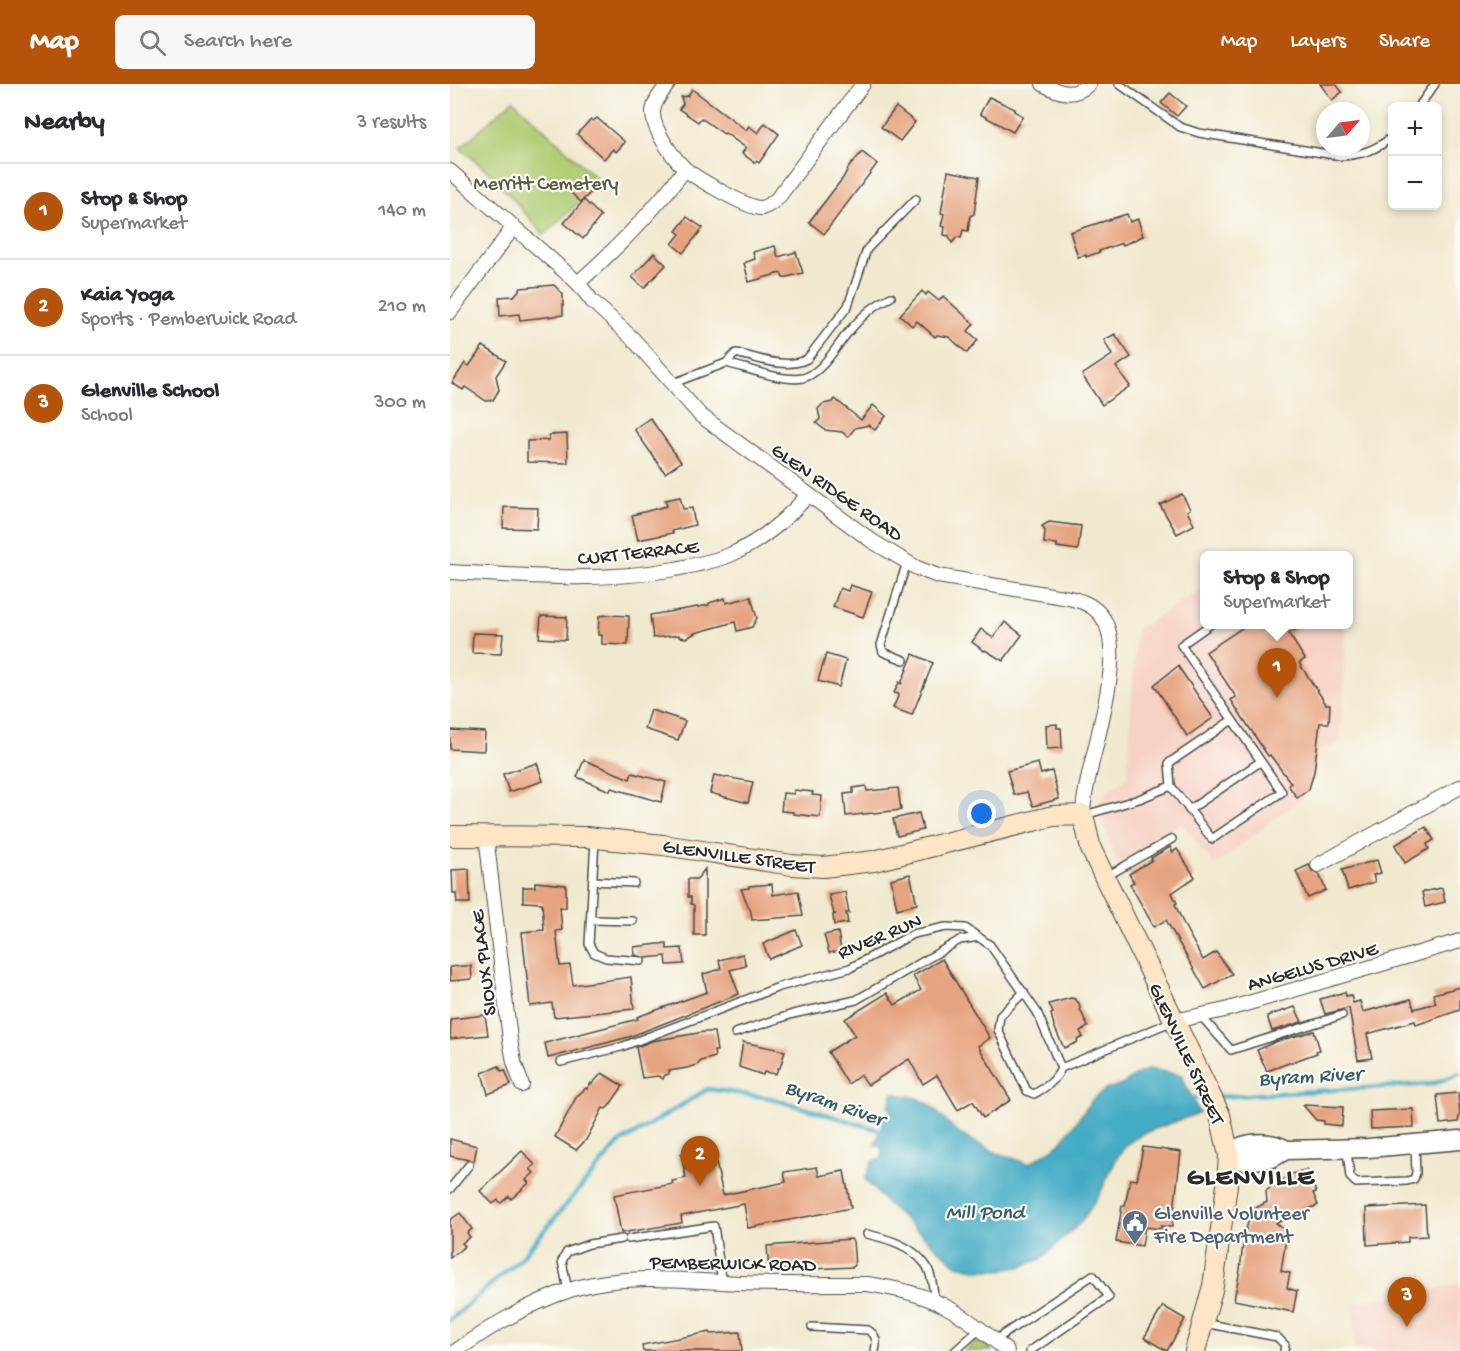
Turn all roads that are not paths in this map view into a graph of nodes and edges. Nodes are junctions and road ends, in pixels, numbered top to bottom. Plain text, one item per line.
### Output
1 (668, 84) edge
2 (863, 84) edge
3 (1043, 84) edge
4 (1089, 84) edge
5 (1119, 84) edge
6 (1435, 84) edge
7 (1422, 102) edge
8 (1388, 140) edge
9 (685, 169) junction
10 (450, 171) edge
11 (915, 199) dead end
12 (513, 228) junction
13 (578, 283) junction
14 (891, 297) dead end
15 (450, 312) edge
16 (726, 363) junction
17 (671, 384) junction
18 (808, 495) junction
19 (907, 562) junction
20 (450, 572) edge
21 (1204, 629) edge
22 (904, 660) dead end
23 (1232, 720) junction
24 (1260, 762) junction
25 (1171, 786) junction
26 (1460, 787) edge
27 (1189, 810) junction
28 (1083, 815) junction
29 (486, 835) junction
30 (450, 836) edge
31 (595, 838) junction
32 (1172, 839) dead end
33 (1317, 865) dead end
34 (1105, 878) junction
35 (593, 881) junction
36 (634, 883) dead end
37 (591, 920) junction
38 (633, 921) dead end
39 (979, 937) junction
40 (1460, 941) edge
41 (641, 961) dead end
42 (1024, 992) junction
43 (1342, 1015) dead end
44 (1200, 1016) junction
45 (1173, 1021) junction
46 (735, 1033) dead end
47 (561, 1062) dead end
48 (1061, 1068) junction
49 (522, 1085) dead end
50 (1460, 1140) edge
51 (1415, 1144) junction
52 (1347, 1148) junction
53 (1229, 1155) junction
54 (469, 1165) dead end
55 (450, 1189) edge
56 (867, 1234) dead end
57 (722, 1282) junction
58 (568, 1291) junction
59 (935, 1300) junction
60 (1204, 1323) junction
61 (812, 1327) dead end
62 (982, 1328) junction
63 (995, 1341) junction
64 (456, 1351) edge
65 (875, 1351) edge
66 (955, 1351) edge
67 (1007, 1351) edge
68 (1030, 1351) edge
69 (1195, 1351) edge
70 (1284, 1351) edge

1 - 9 street
2 - 9 street
3 - 4 street
5 - 8 lane
6 - 7 lane
9 - 13 street
10 - 12 street, GLEN RIDGE ROAD
11 - 16 lane
12 - 13 street, GLEN RIDGE ROAD
12 - 15 street
13 - 17 street, GLEN RIDGE ROAD
14 - 16 lane
16 - 17 lane
17 - 18 street, GLEN RIDGE ROAD
18 - 19 street, GLEN RIDGE ROAD
18 - 20 street, CURT TERRACE
19 - 22 lane
19 - 28 street, GLEN RIDGE ROAD
21 - 23 lane
23 - 24 lane
23 - 25 lane
24 - 27 lane
24 - 27 lane
25 - 27 lane
25 - 28 lane
26 - 33 street
28 - 31 main road, GLENVILLE STREET
28 - 34 main road, GLENVILLE STREET
29 - 30 main road, GLENVILLE STREET
29 - 31 main road, GLENVILLE STREET
29 - 49 street, SIOUX PLACE
31 - 35 lane
32 - 34 lane
34 - 45 main road, GLENVILLE STREET
35 - 36 lane
35 - 37 lane
37 - 38 lane
37 - 41 lane
39 - 42 lane, RIVER RUN
39 - 46 lane
39 - 47 lane, RIVER RUN
40 - 44 street, ANGELUS DRIVE
42 - 48 lane, RIVER RUN
42 - 48 lane
43 - 44 lane
44 - 45 street, ANGELUS DRIVE
45 - 48 lane
45 - 53 main road, GLENVILLE STREET
50 - 51 street
51 - 52 street
51 - 52 lane
52 - 53 street
53 - 60 main road, GLENVILLE STREET
54 - 55 lane
56 - 59 lane
57 - 58 street, PEMBERWICK ROAD
57 - 58 lane
57 - 59 street, PEMBERWICK ROAD
58 - 64 street, PEMBERWICK ROAD
59 - 62 street, PEMBERWICK ROAD
60 - 69 main road, GLENVILLE STREET
60 - 70 lane
61 - 65 lane
62 - 63 street, PEMBERWICK ROAD
62 - 66 lane
63 - 67 street, PEMBERWICK ROAD
63 - 68 lane

